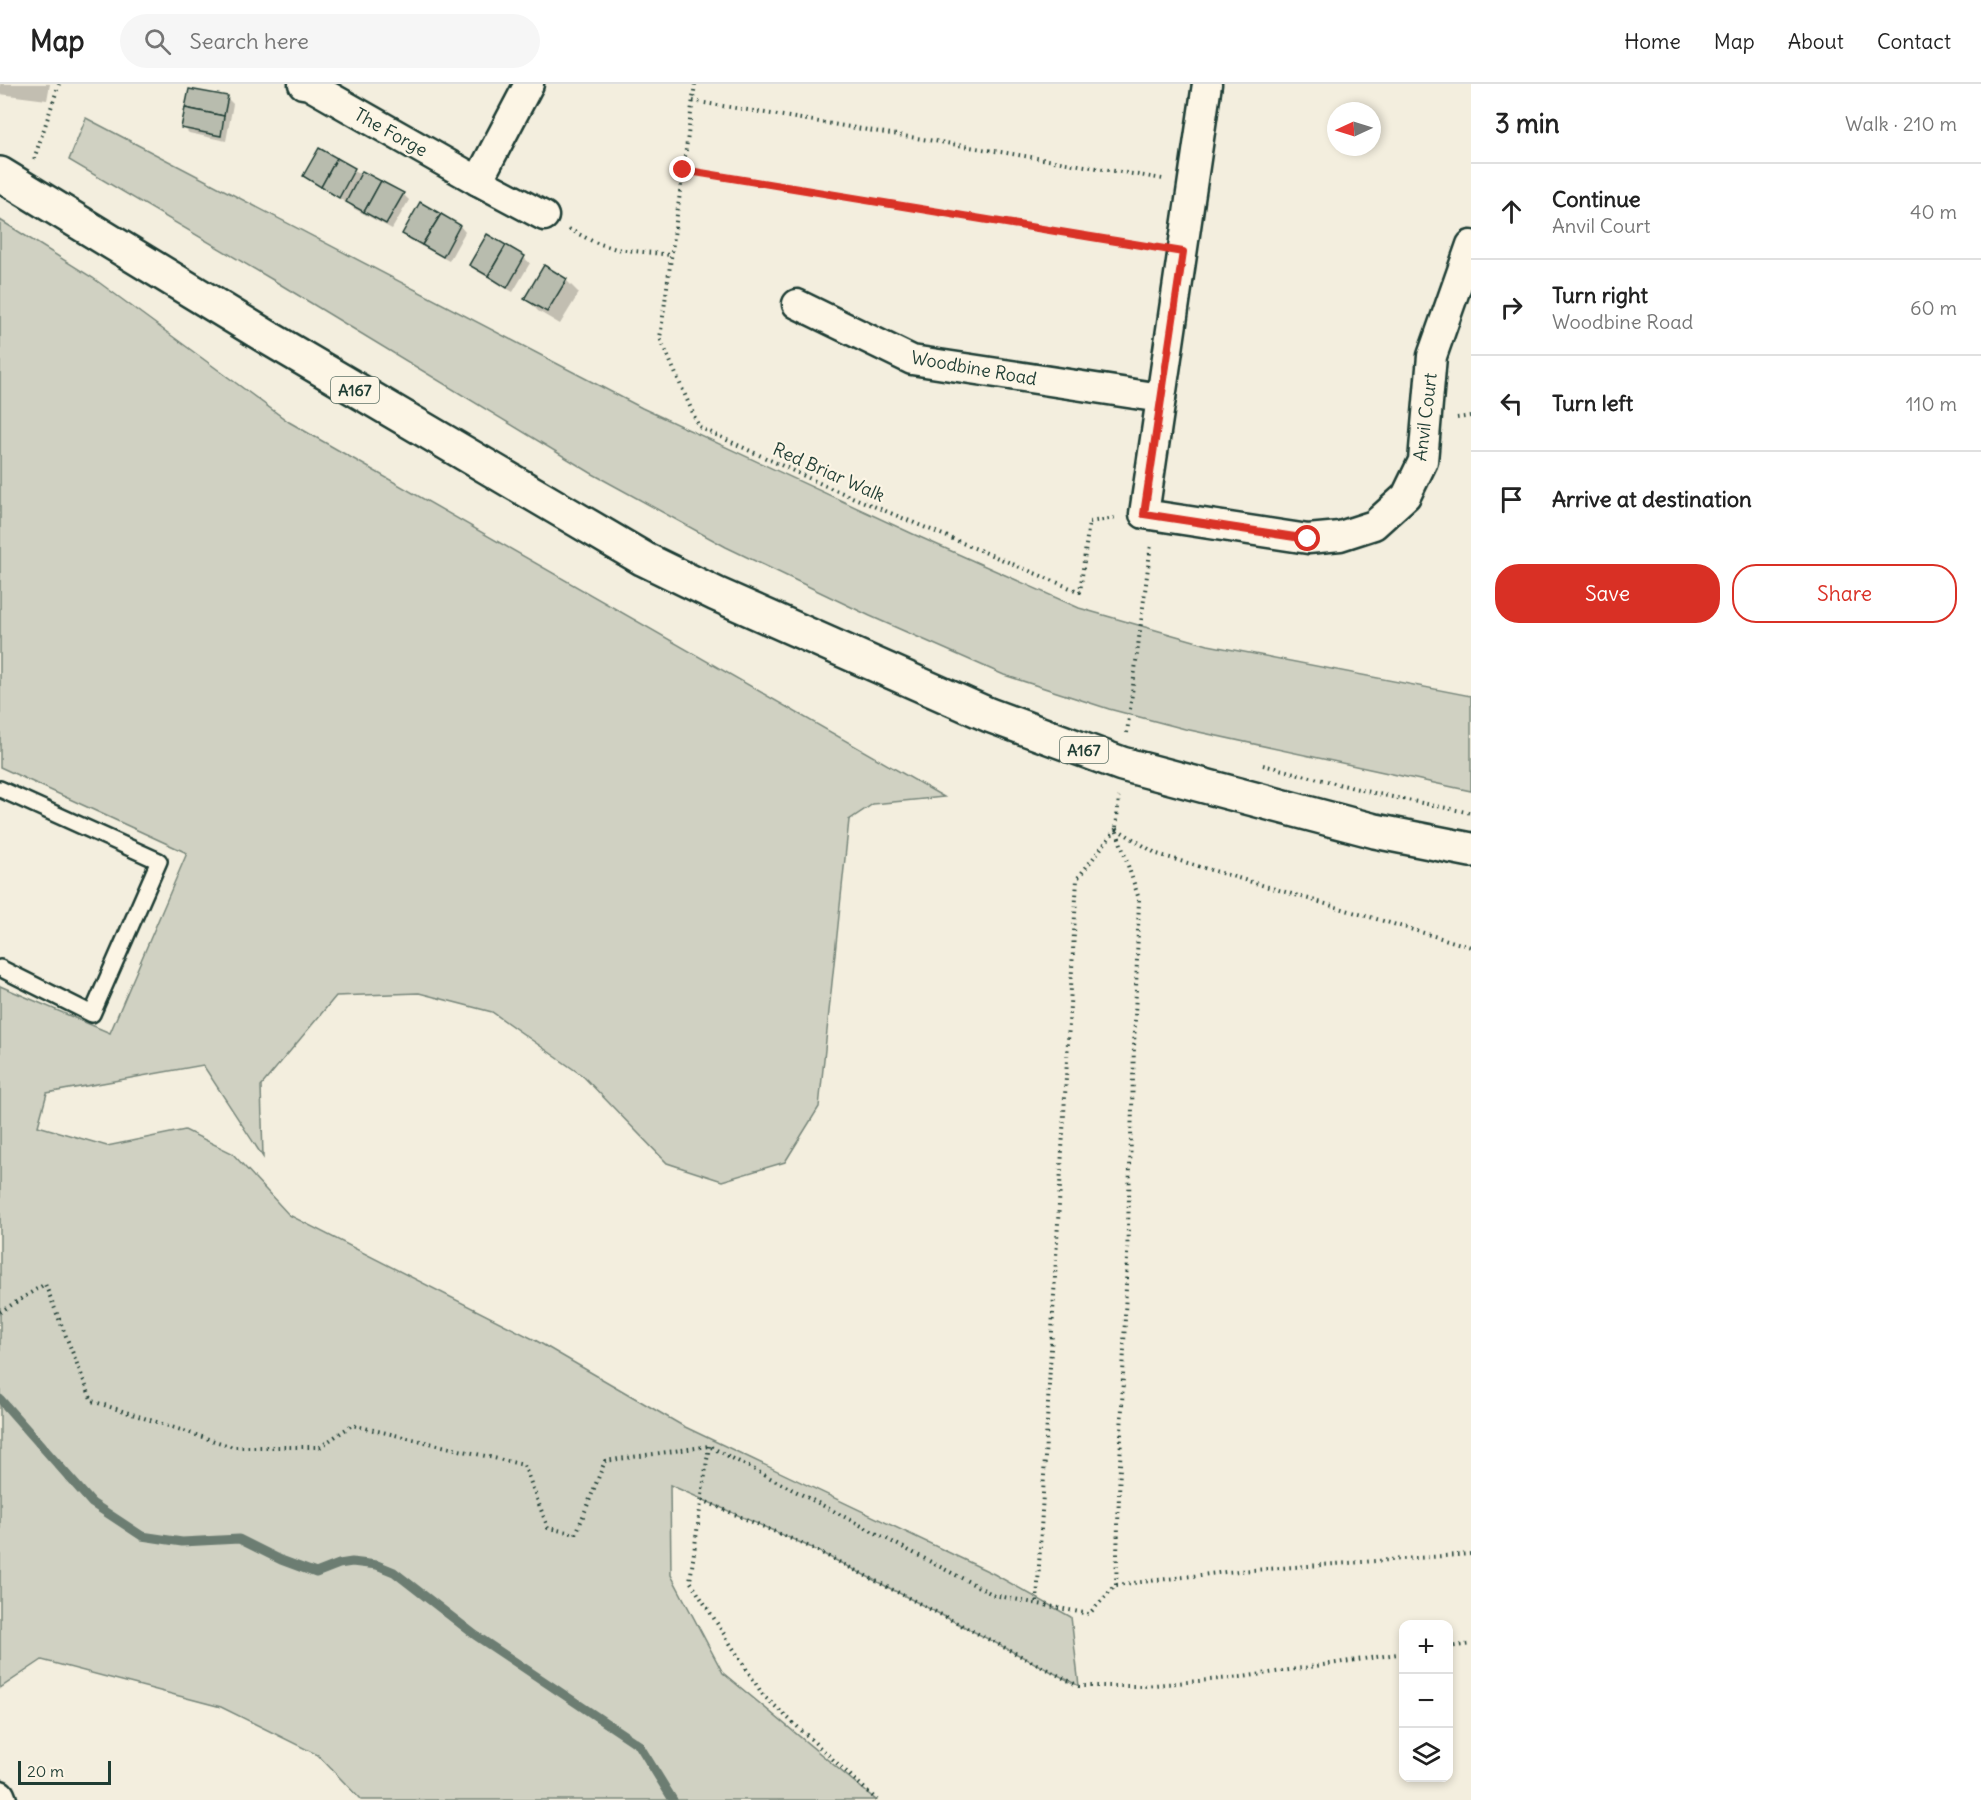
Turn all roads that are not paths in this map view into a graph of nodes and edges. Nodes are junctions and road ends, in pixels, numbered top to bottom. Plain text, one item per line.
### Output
1 (303, 84) edge
2 (529, 84) edge
3 (1207, 84) edge
4 (0, 174) edge
5 (478, 181) junction
6 (544, 216) dead end
7 (1471, 245) edge
8 (797, 304) dead end
9 (1161, 398) junction
10 (0, 789) edge
11 (1471, 850) edge
12 (0, 968) edge
13 (0, 1795) edge
14 (2, 1800) edge

1 - 5 street, The Forge
2 - 5 street
3 - 9 street
4 - 11 highway, A167
5 - 6 street, The Forge
7 - 9 street, Anvil Court
8 - 9 street, Woodbine Road
10 - 12 lane
13 - 14 street

